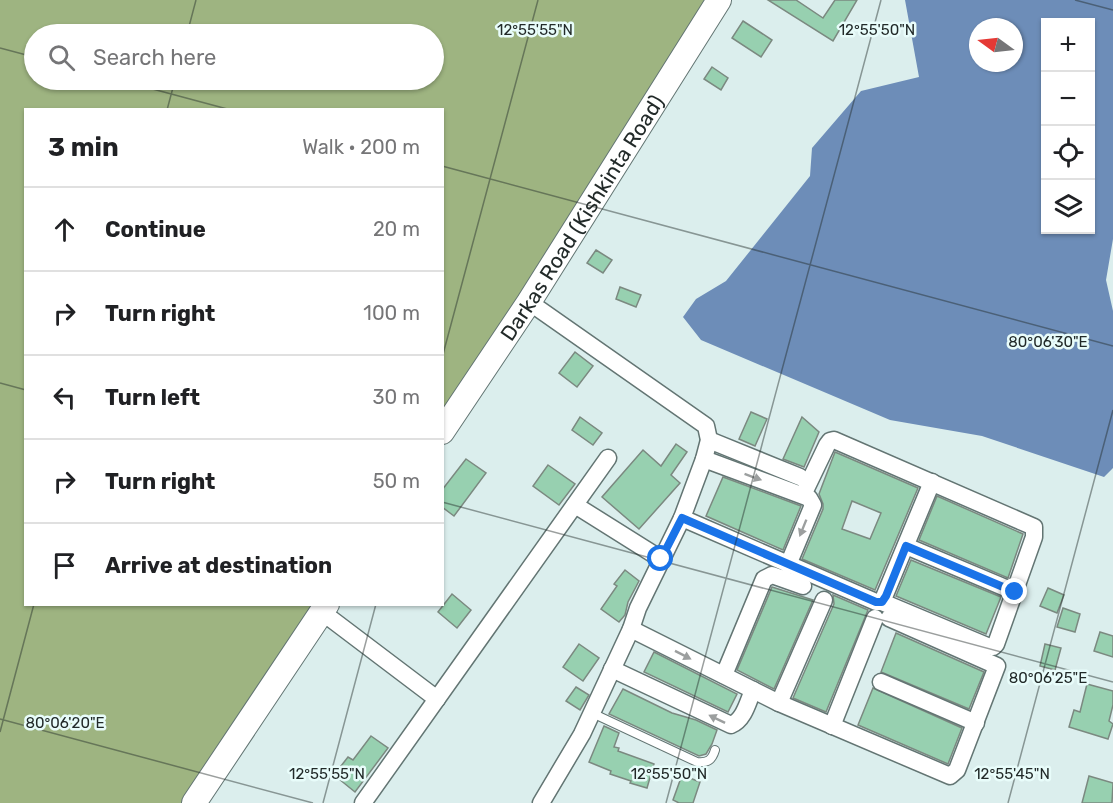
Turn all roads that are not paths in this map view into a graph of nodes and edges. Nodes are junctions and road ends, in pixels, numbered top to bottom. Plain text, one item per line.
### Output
1 (719, 0) edge
2 (529, 302) junction
3 (444, 429) edge
4 (709, 440) junction
5 (608, 458) dead end
6 (704, 459) junction
7 (800, 477) dead end
8 (932, 482) junction
9 (803, 495) junction
10 (575, 505) junction
11 (682, 518) junction
12 (906, 546) junction
13 (661, 559) junction
14 (788, 565) junction
15 (803, 586) dead end
16 (1015, 592) junction
17 (824, 600) dead end
18 (324, 608) edge
19 (882, 613) junction
20 (631, 629) junction
21 (612, 669) junction
22 (723, 675) junction
23 (881, 682) dead end
24 (753, 690) junction
25 (437, 699) junction
26 (779, 703) junction
27 (592, 713) junction
28 (976, 723) junction
29 (832, 726) junction
30 (715, 750) dead end
31 (194, 803) edge
32 (363, 803) edge
33 (541, 803) edge

1 - 2 main road, Darkas Road (Kishkinta Road)
2 - 3 main road, Darkas Road (Kishkinta Road)
2 - 4 street
4 - 6 street
4 - 7 street
5 - 10 street
6 -> 9 street
6 - 11 street
8 - 9 street
8 - 12 street
8 - 16 street
9 -> 14 street
10 - 13 street
10 - 25 street
11 - 13 street
11 - 14 street
12 - 16 street
12 - 19 street
13 - 20 street
14 - 19 street
15 - 22 street
16 - 19 street
17 - 26 street
18 - 25 street
18 - 31 main road
19 - 28 street
19 - 29 street
20 - 21 street
20 -> 22 street
24 -> 21 street
21 - 27 street
22 - 24 street
23 - 28 street
24 - 26 street
25 - 32 street
26 - 29 street
27 - 30 lane
27 - 33 street
28 - 29 street

